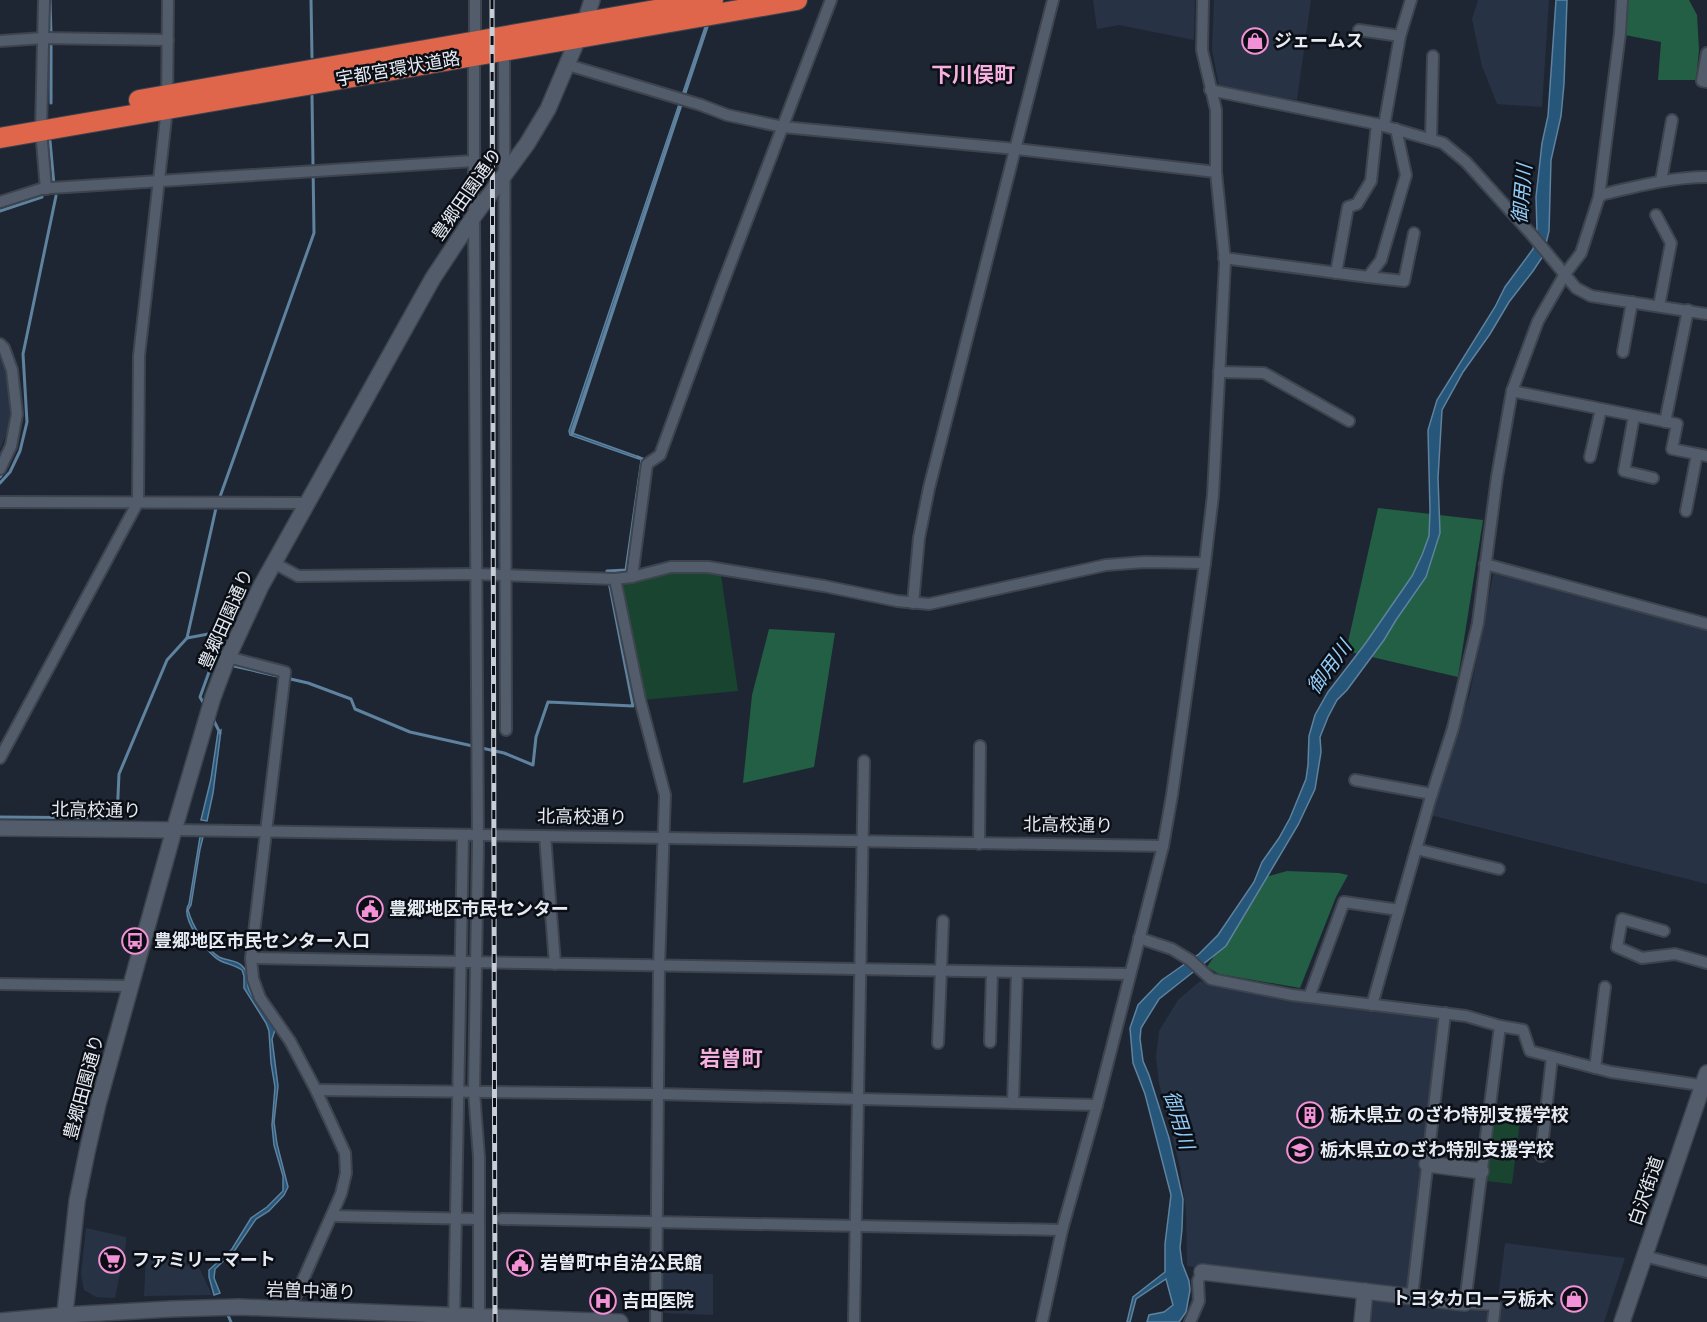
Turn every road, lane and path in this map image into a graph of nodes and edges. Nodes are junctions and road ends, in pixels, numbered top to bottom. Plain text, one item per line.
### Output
1 (44, 0) edge
2 (168, 0) edge
3 (475, 0) edge
4 (592, 0) edge
5 (713, 0) edge
6 (796, 0) edge
7 (831, 0) edge
8 (1053, 0) edge
9 (1203, 0) edge
10 (1411, 0) edge
11 (1622, 0) edge
12 (582, 30) junction
13 (1359, 30) dead end
14 (1400, 36) junction
15 (43, 38) junction
16 (168, 40) junction
17 (0, 41) edge
18 (475, 48) junction
19 (504, 51) junction
20 (1707, 52) edge
21 (1433, 56) dead end
22 (568, 65) junction
23 (1707, 82) edge
24 (1210, 90) junction
25 (167, 102) junction
26 (1672, 120) dead end
27 (41, 123) junction
28 (0, 124) edge
29 (1386, 126) junction
30 (783, 127) junction
31 (0, 138) edge
32 (1431, 139) junction
33 (1016, 149) junction
34 (474, 161) junction
35 (1216, 172) junction
36 (503, 176) junction
37 (1707, 177) edge
38 (159, 181) junction
39 (1661, 181) junction
40 (46, 189) junction
41 (1599, 197) junction
42 (0, 202) edge
43 (1656, 215) dead end
44 (474, 216) junction
45 (1414, 233) dead end
46 (1224, 258) junction
47 (1336, 273) junction
48 (1565, 274) junction
49 (1368, 277) junction
50 (1632, 302) junction
51 (1659, 306) junction
52 (1688, 310) junction
53 (1707, 314) edge
54 (0, 344) edge
55 (1623, 352) dead end
56 (1219, 372) junction
57 (1512, 391) junction
58 (1601, 409) junction
59 (1634, 416) junction
60 (1349, 421) dead end
61 (1665, 422) junction
62 (1702, 455) edge
63 (1590, 458) dead end
64 (0, 469) edge
65 (1653, 477) dead end
66 (0, 502) edge
67 (138, 502) junction
68 (307, 503) junction
69 (1686, 511) dead end
70 (274, 563) junction
71 (1205, 563) junction
72 (1485, 564) junction
73 (476, 574) junction
74 (506, 575) junction
75 (632, 577) junction
76 (615, 579) junction
77 (913, 603) junction
78 (1706, 621) edge
79 (228, 657) junction
80 (506, 730) dead end
81 (980, 746) dead end
82 (0, 758) edge
83 (864, 761) dead end
84 (1355, 780) dead end
85 (1432, 794) junction
86 (0, 828) edge
87 (174, 830) junction
88 (266, 832) junction
89 (463, 835) junction
90 (477, 835) junction
91 (545, 836) junction
92 (664, 838) junction
93 (862, 842) junction
94 (979, 844) junction
95 (1163, 846) junction
96 (1416, 849) junction
97 (1499, 869) dead end
98 (1399, 910) junction
99 (943, 921) dead end
100 (1664, 932) dead end
101 (1140, 938) junction
102 (252, 958) junction
103 (460, 962) junction
104 (476, 962) junction
105 (1707, 963) edge
106 (555, 964) junction
107 (659, 966) junction
108 (860, 970) junction
109 (942, 971) junction
110 (992, 972) junction
111 (1017, 972) junction
112 (1130, 974) junction
113 (0, 984) edge
114 (130, 986) junction
115 (1605, 987) dead end
116 (1309, 997) junction
117 (1372, 1005) junction
118 (1445, 1013) junction
119 (1500, 1026) junction
120 (990, 1042) dead end
121 (938, 1043) dead end
122 (1552, 1057) junction
123 (1595, 1068) junction
124 (1706, 1081) edge
125 (316, 1090) junction
126 (458, 1091) junction
127 (474, 1092) junction
128 (659, 1094) junction
129 (857, 1099) junction
130 (1013, 1103) junction
131 (1097, 1105) junction
132 (1541, 1156) dead end
133 (1427, 1164) junction
134 (1481, 1171) junction
135 (332, 1216) junction
136 (456, 1219) junction
137 (479, 1219) junction
138 (502, 1219) dead end
139 (657, 1222) junction
140 (855, 1227) junction
141 (1062, 1230) junction
142 (1644, 1256) junction
143 (1202, 1272) joint
144 (1707, 1272) edge
145 (1365, 1291) junction
146 (1412, 1297) junction
147 (1465, 1303) junction
148 (290, 1309) junction
149 (65, 1318) edge
150 (412, 1318) edge
151 (454, 1319) edge
152 (479, 1320) edge
153 (0, 1321) edge
154 (620, 1322) edge
155 (656, 1322) edge
156 (854, 1322) edge
157 (1042, 1322) edge
158 (1190, 1322) edge
159 (1362, 1322) edge
160 (1493, 1322) edge
161 (1622, 1322) edge

1 - 15 street
2 - 16 street
3 - 18 street
4 - 12 street, 豊郷田園通り
5 - 12 highway, 宇都宮環状道路
6 - 12 highway, 宇都宮環状道路
7 - 30 street
8 - 33 street
9 - 24 street
10 - 14 street
11 - 41 street
12 - 18 highway, 宇都宮環状道路
12 - 19 highway, 宇都宮環状道路
12 - 22 street, 豊郷田園通り
13 - 14 street
14 - 29 street
15 - 16 street
15 - 17 street
15 - 27 street
16 - 25 street
18 - 19 highway, 宇都宮環状道路
18 - 25 highway, 宇都宮環状道路
18 - 34 street
19 - 36 street
20 - 23 street
21 - 32 street
22 - 30 street
22 - 36 street, 豊郷田園通り
24 - 29 street
24 - 35 street
25 - 27 highway, 宇都宮環状道路
25 - 38 street
26 - 39 street
27 - 28 highway, 宇都宮環状道路
27 - 31 highway, 宇都宮環状道路
27 - 40 street
29 - 32 street
29 - 47 street
29 - 49 street
30 - 33 street
30 - 75 street
32 - 48 street
33 - 35 street
33 - 77 street
34 - 38 street
34 - 44 street
35 - 46 street
36 - 44 street, 豊郷田園通り
36 - 74 street
37 - 39 street
38 - 40 street
38 - 67 street
39 - 41 street
40 - 42 street
41 - 48 street
43 - 51 street
44 - 68 street, 豊郷田園通り
44 - 73 street
45 - 49 street
46 - 47 street
46 - 56 street
47 - 49 street
48 - 50 street
48 - 57 street
50 - 51 street
50 - 55 street
51 - 52 street
52 - 53 street
52 - 61 street
54 - 64 street
56 - 60 street
56 - 71 street
57 - 58 street
57 - 72 street
58 - 59 street
58 - 63 street
59 - 61 street
59 - 65 street
61 - 62 street
62 - 69 street
66 - 67 street
67 - 68 street
67 - 82 street
68 - 70 street, 豊郷田園通り
70 - 73 street
70 - 79 street, 豊郷田園通り
71 - 77 street
71 - 95 street
72 - 78 street
72 - 85 street
73 - 74 street
73 - 90 street
74 - 76 street
74 - 80 street
75 - 76 street
75 - 77 street
76 - 92 street
79 - 87 street, 豊郷田園通り
79 - 88 street
81 - 94 street
83 - 93 street
84 - 85 street
85 - 96 street
86 - 87 street, 北高校通り
87 - 88 street, 北高校通り
87 - 114 street, 豊郷田園通り
88 - 89 street, 北高校通り
88 - 102 street
89 - 90 street, 北高校通り
89 - 103 street
90 - 91 street, 北高校通り
90 - 104 street
91 - 92 street, 北高校通り
91 - 106 street
92 - 93 street, 北高校通り
92 - 107 street
93 - 94 street, 北高校通り
93 - 108 street
94 - 95 street, 北高校通り
95 - 101 street
96 - 97 street
96 - 98 street
98 - 116 street
98 - 117 street
99 - 109 street
100 - 105 street
101 - 112 street
101 - 116 street
102 - 103 street
102 - 125 street
103 - 104 street
103 - 126 street
104 - 106 street
104 - 127 street
106 - 107 street
107 - 108 street
107 - 128 street
108 - 109 street
108 - 129 street
109 - 110 street
109 - 121 street
110 - 111 street
110 - 120 street
111 - 112 street
111 - 130 street
112 - 131 street
113 - 114 street
114 - 149 street, 豊郷田園通り
115 - 123 street
116 - 117 street
117 - 118 street
118 - 119 street
118 - 133 street
119 - 122 street
119 - 134 street
122 - 123 street
122 - 132 street
123 - 124 street
124 - 142 street, 白沢街道
125 - 126 street
125 - 135 street
126 - 127 street
126 - 136 street
127 - 128 street
127 - 137 street
128 - 129 street
128 - 139 street
129 - 130 street
129 - 140 street
130 - 131 street
131 - 141 street
133 - 134 street
133 - 146 street
134 - 147 street
135 - 136 street
135 - 148 street
136 - 137 street
136 - 151 street
137 - 152 street
138 - 139 street
139 - 140 street
139 - 155 street
140 - 141 street
140 - 156 street
141 - 157 street
142 - 144 street
142 - 161 street, 白沢街道
143 - 145 street
143 - 158 street
145 - 146 street
145 - 159 street
146 - 147 street
147 - 160 street
148 - 149 street, 岩曽中通り
148 - 150 street, 岩曽中通り
149 - 153 street, 岩曽中通り
150 - 151 street, 岩曽中通り
151 - 152 street, 岩曽中通り
152 - 154 street, 岩曽中通り

